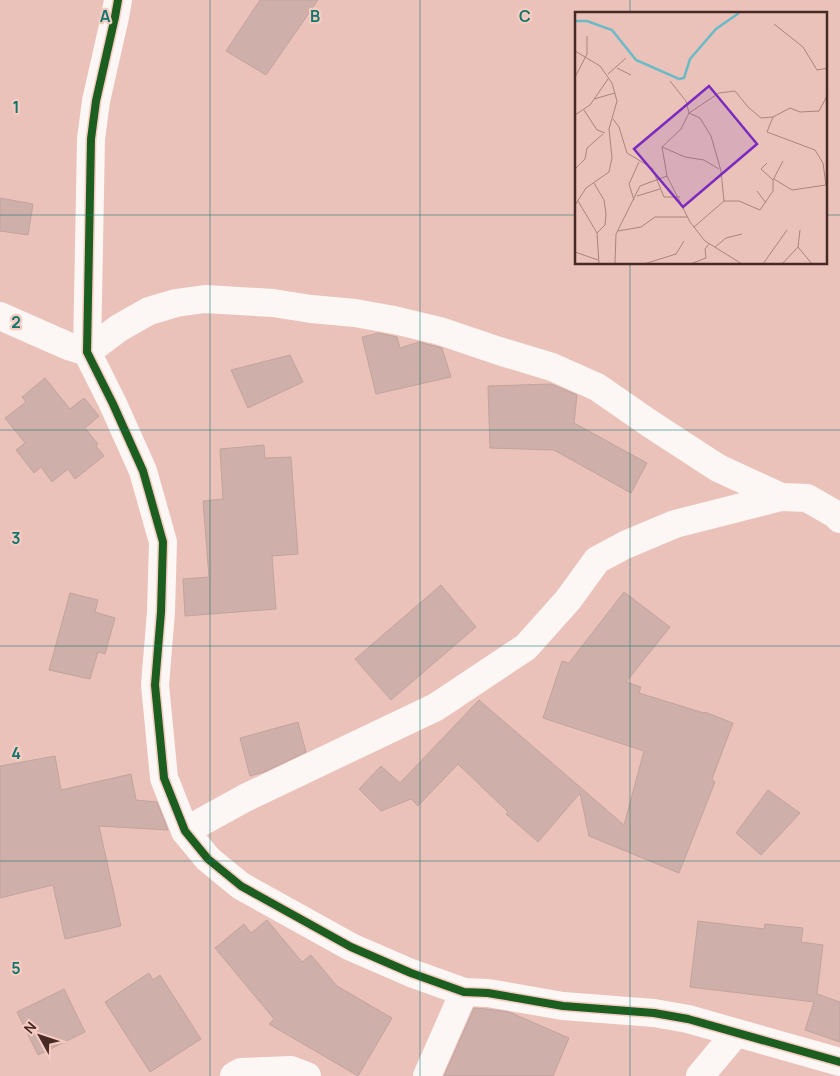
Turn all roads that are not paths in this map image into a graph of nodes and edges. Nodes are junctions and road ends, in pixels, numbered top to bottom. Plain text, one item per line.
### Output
1 (118, 0) edge
2 (0, 316) edge
3 (87, 352) junction
4 (781, 497) junction
5 (840, 519) edge
6 (185, 830) junction
7 (464, 992) junction
8 (736, 1032) junction
9 (840, 1062) edge
10 (234, 1076) edge
11 (306, 1076) edge
12 (427, 1076) edge
13 (700, 1076) edge

1 - 3 street
2 - 3 street
3 - 4 street
3 - 6 street
4 - 5 street
4 - 6 street
6 - 7 street
7 - 8 street
7 - 12 street
8 - 9 street
8 - 13 street
10 - 11 street

